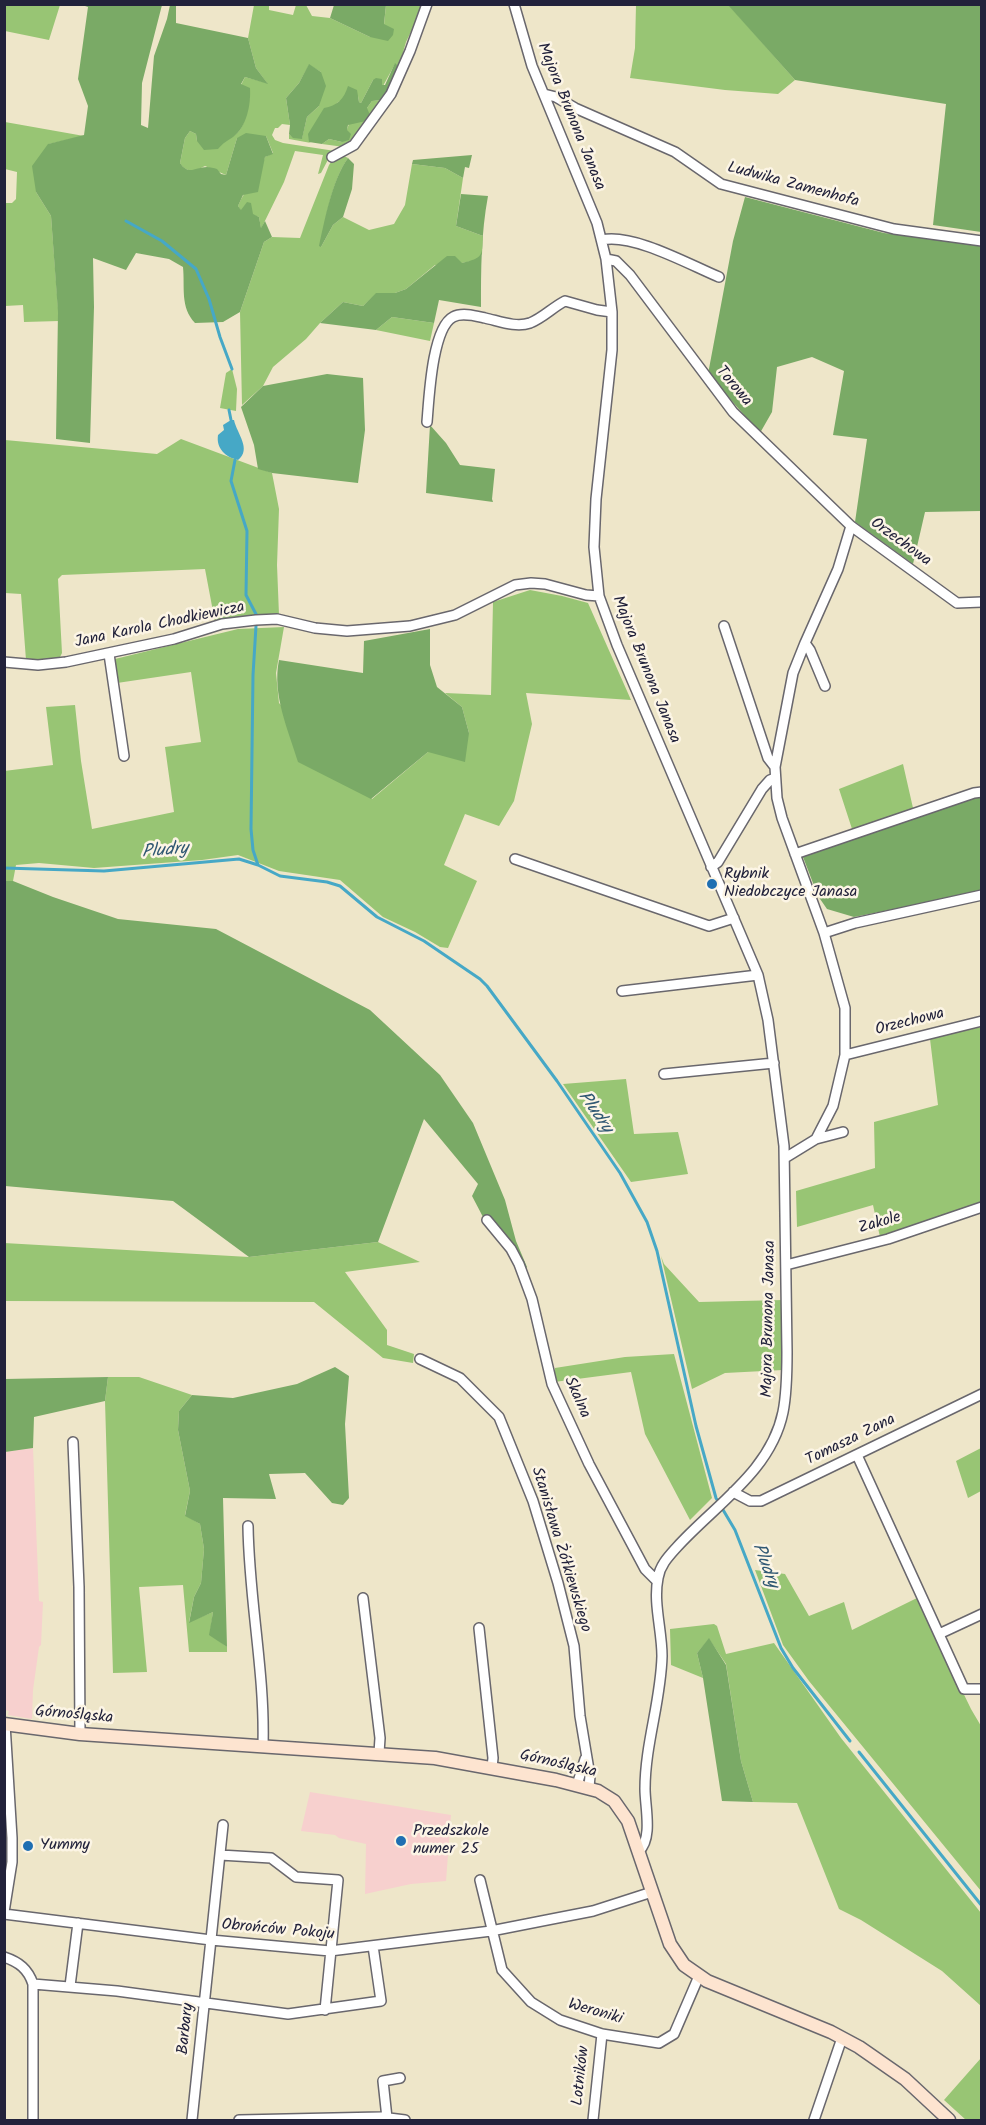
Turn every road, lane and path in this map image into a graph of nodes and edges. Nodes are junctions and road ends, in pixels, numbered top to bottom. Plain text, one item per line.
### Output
1 (427, 4) edge
2 (514, 4) edge
3 (544, 94) junction
4 (332, 157) dead end
5 (602, 240) junction
6 (981, 241) edge
7 (606, 259) junction
8 (719, 278) dead end
9 (612, 312) junction
10 (427, 422) dead end
11 (851, 526) junction
12 (599, 596) junction
13 (981, 602) edge
14 (724, 626) dead end
15 (804, 643) junction
16 (109, 654) junction
17 (4, 662) edge
18 (825, 686) dead end
19 (124, 756) dead end
20 (776, 767) junction
21 (775, 778) junction
22 (981, 792) edge
23 (795, 854) junction
24 (515, 859) dead end
25 (711, 867) junction
26 (981, 895) edge
27 (734, 918) junction
28 (824, 933) junction
29 (758, 975) junction
30 (622, 991) dead end
31 (981, 1021) edge
32 (845, 1055) junction
33 (774, 1063) junction
34 (664, 1074) dead end
35 (843, 1132) dead end
36 (816, 1139) junction
37 (785, 1158) junction
38 (981, 1207) edge
39 (488, 1220) dead end
40 (786, 1265) junction
41 (420, 1359) dead end
42 (981, 1394) edge
43 (72, 1442) dead end
44 (856, 1455) junction
45 (730, 1495) junction
46 (248, 1526) dead end
47 (657, 1581) junction
48 (363, 1598) dead end
49 (981, 1614) edge
50 (479, 1628) dead end
51 (939, 1634) junction
52 (981, 1689) edge
53 (5, 1724) edge
54 (80, 1734) junction
55 (263, 1745) junction
56 (379, 1753) junction
57 (492, 1767) junction
58 (583, 1786) junction
59 (223, 1825) dead end
60 (639, 1851) junction
61 (220, 1855) junction
62 (480, 1880) dead end
63 (652, 1892) junction
64 (4, 1913) edge
65 (78, 1923) junction
66 (491, 1931) junction
67 (211, 1940) junction
68 (374, 1946) junction
69 (330, 1951) junction
70 (4, 1957) edge
71 (699, 1976) junction
72 (33, 1984) junction
73 (70, 1986) junction
74 (205, 2002) junction
75 (325, 2010) junction
76 (602, 2034) junction
77 (842, 2038) junction
78 (400, 2078) dead end
79 (387, 2118) junction
80 (33, 2121) edge
81 (192, 2121) edge
82 (239, 2121) edge
83 (405, 2121) edge
84 (593, 2121) edge
85 (814, 2121) edge
86 (949, 2121) edge

1 - 4 street
2 - 3 street, Majora Brunona Janasa
3 - 5 street, Majora Brunona Janasa
3 - 6 street, Ludwika Zamenhofa
5 - 7 street, Majora Brunona Janasa
5 - 8 street
7 - 9 street, Majora Brunona Janasa
7 - 11 street, Torowa
9 - 10 street
9 - 12 street, Majora Brunona Janasa
11 - 13 street, Orzechowa
11 - 15 street, Orzechowa
12 - 16 street, Jana Karola Chodkiewicza
12 - 25 street, Majora Brunona Janasa
14 - 20 street
15 - 18 street
15 - 20 street, Orzechowa
16 - 17 street, Jana Karola Chodkiewicza
16 - 19 street
20 - 21 street, Orzechowa
21 - 23 street, Orzechowa
21 - 25 street
22 - 23 street
23 - 28 street, Orzechowa
24 - 27 street
25 - 27 street, Majora Brunona Janasa
26 - 28 street
27 - 29 street, Majora Brunona Janasa
28 - 32 street, Orzechowa
29 - 30 street
29 - 33 street, Majora Brunona Janasa
31 - 32 street, Orzechowa
32 - 36 street, Orzechowa
33 - 34 street
33 - 37 street, Majora Brunona Janasa
35 - 36 street
36 - 37 street
37 - 40 street, Majora Brunona Janasa
38 - 40 street, Zakole
39 - 47 street, Skalna
40 - 45 street, Majora Brunona Janasa
41 - 58 street, Stanisława Żółkiewskiego
42 - 44 street, Tomasza Zana
43 - 54 street
44 - 45 street, Tomasza Zana
44 - 51 street
45 - 47 street, Majora Brunona Janasa
46 - 55 street
47 - 60 street
48 - 56 street
49 - 51 street
50 - 57 street
51 - 52 street
53 - 54 street, Górnośląska
53 - 64 street
54 - 55 street, Górnośląska
55 - 56 street, Górnośląska
56 - 57 street, Górnośląska
57 - 58 street, Górnośląska
58 - 60 street, Górnośląska
59 - 61 street, Barbary
60 - 63 street, Górnośląska
61 - 67 street, Barbary
61 - 69 street
62 - 66 street, Weroniki
63 - 66 street, Obrońców Pokoju
63 - 71 street, Górnośląska
64 - 65 street, Obrońców Pokoju
65 - 67 street, Obrońców Pokoju
65 - 73 street
66 - 68 street, Obrońców Pokoju
66 - 76 street, Weroniki
67 - 69 street, Obrońców Pokoju
67 - 74 street, Barbary
68 - 69 street, Obrońców Pokoju
68 - 75 street
69 - 75 street
70 - 72 street
71 - 76 street, Weroniki
71 - 77 street, Górnośląska
72 - 73 street
72 - 80 street
73 - 74 street
74 - 75 street
74 - 81 street, Barbary
76 - 84 street, Lotników
77 - 85 street
77 - 86 street, Górnośląska
78 - 79 street
79 - 82 street
79 - 83 street

